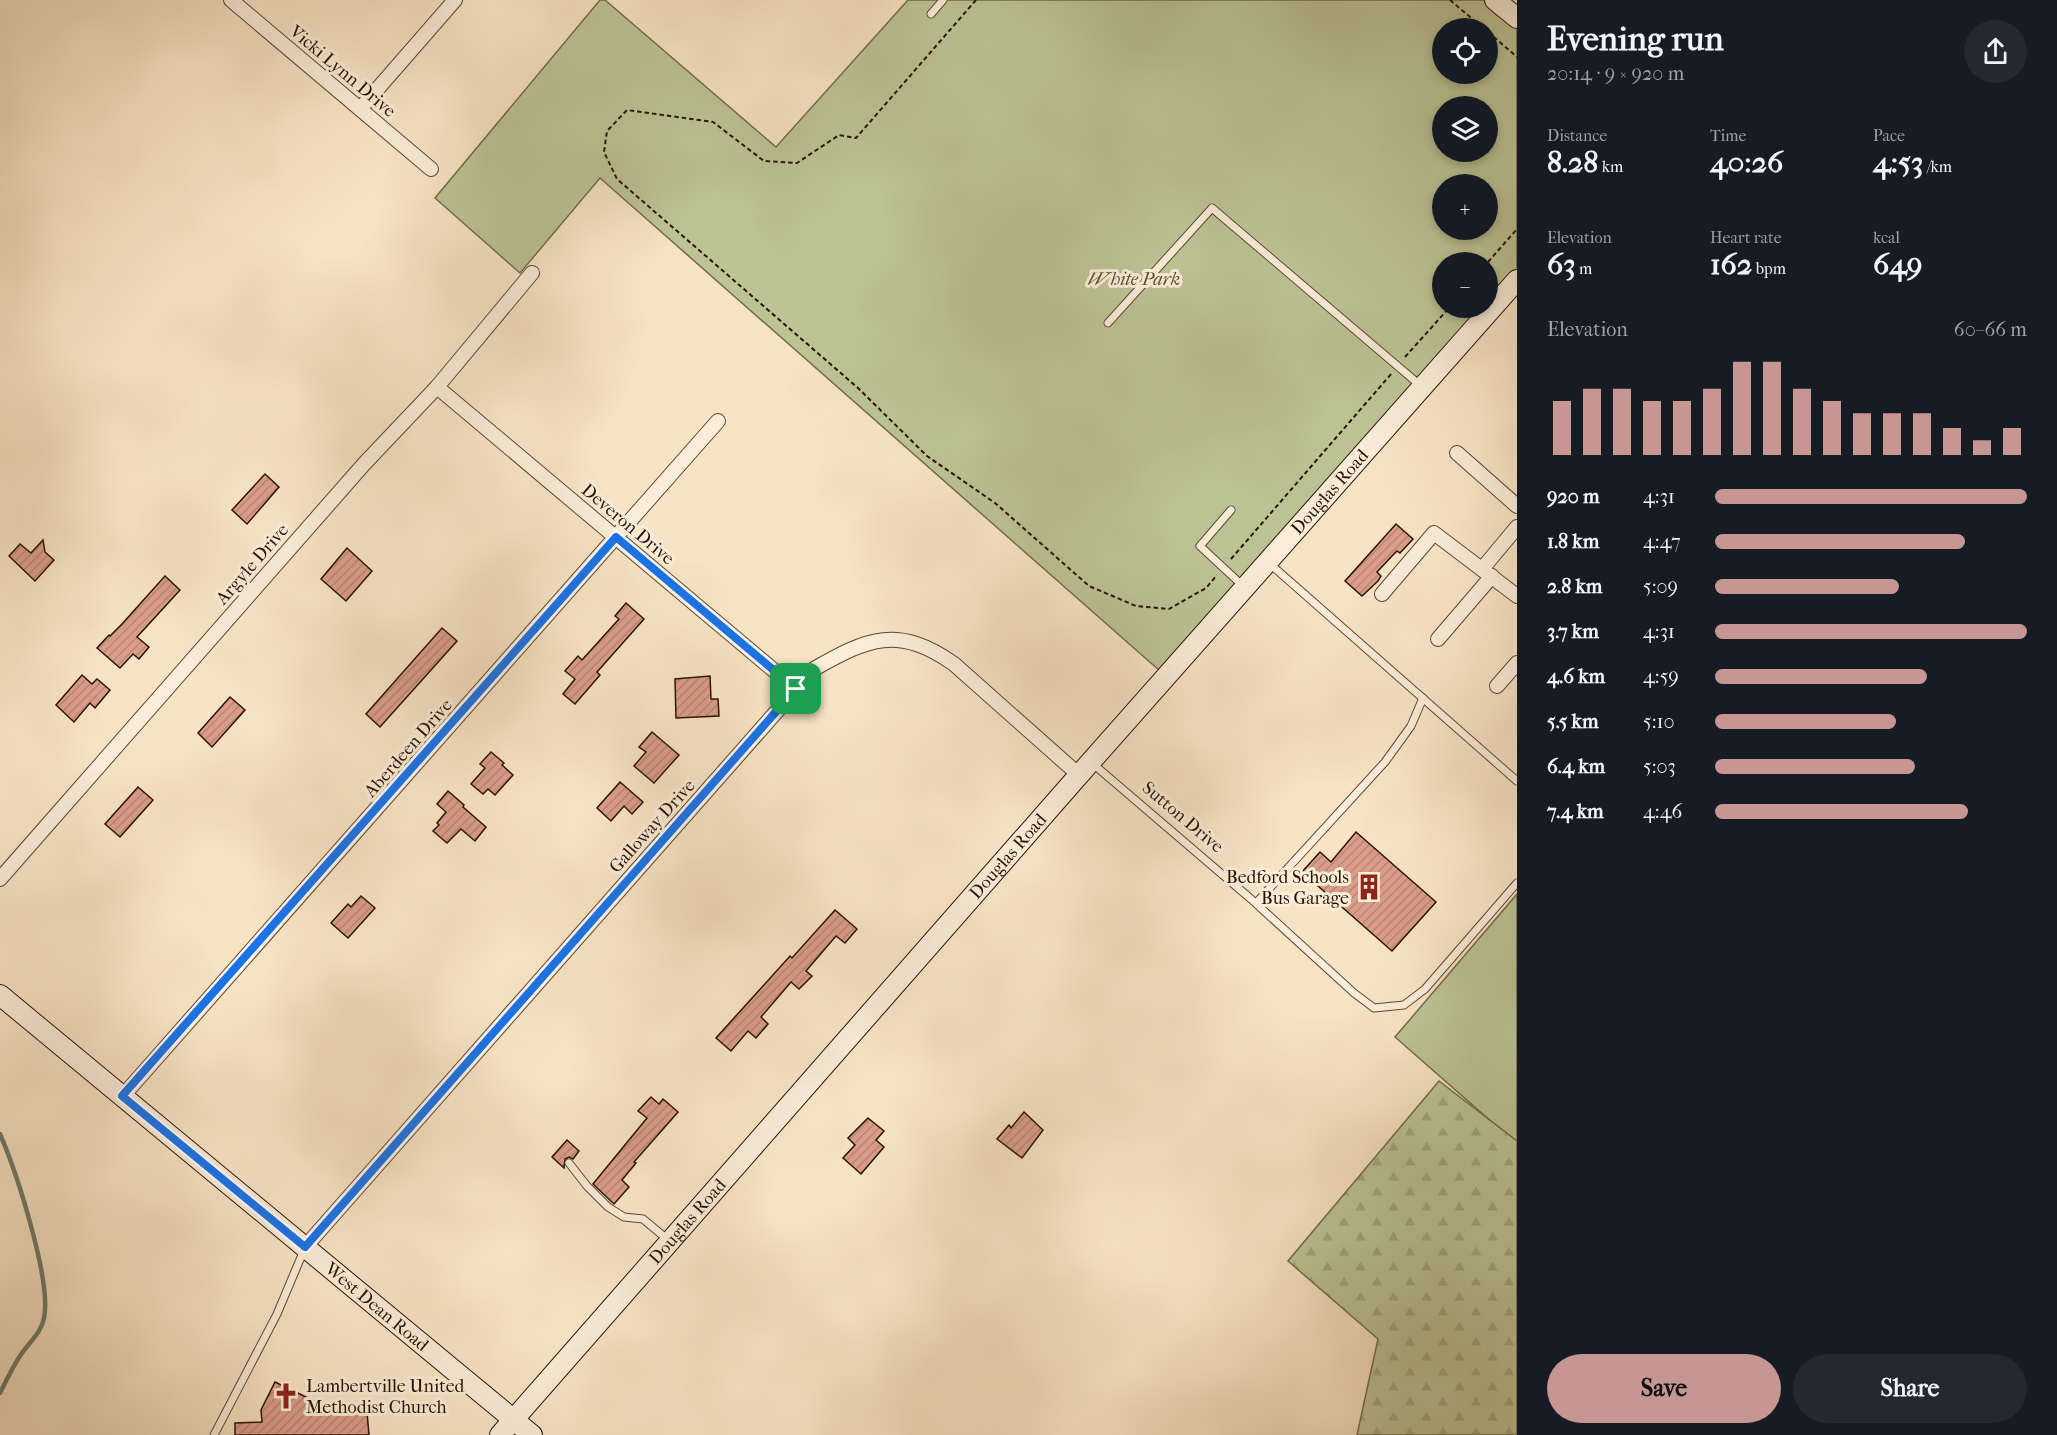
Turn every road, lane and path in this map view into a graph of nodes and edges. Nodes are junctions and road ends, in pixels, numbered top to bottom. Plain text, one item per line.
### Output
1 (231, 0) edge
2 (455, 0) edge
3 (943, 0) edge
4 (976, 0) edge
5 (1450, 0) edge
6 (1495, 0) edge
7 (931, 14) dead end
8 (1471, 18) edge
9 (1517, 18) edge
10 (1498, 41) edge
11 (1517, 57) edge
12 (360, 109) junction
13 (431, 169) dead end
14 (1517, 229) edge
15 (1497, 252) edge
16 (532, 273) dead end
17 (1514, 289) edge
18 (1440, 318) edge
19 (1108, 323) dead end
20 (1398, 366) junction
21 (1421, 386) junction
22 (437, 387) junction
23 (718, 421) dead end
24 (1457, 453) dead end
25 (1517, 506) edge
26 (1231, 510) dead end
27 (1517, 527) edge
28 (616, 537) junction
29 (1268, 562) junction
30 (1224, 567) junction
31 (1487, 573) junction
32 (1245, 587) junction
33 (1382, 594) dead end
34 (1517, 596) edge
35 (1438, 639) dead end
36 (1517, 663) edge
37 (1497, 686) dead end
38 (796, 689) junction
39 (1423, 698) junction
40 (1085, 768) junction
41 (1517, 781) edge
42 (0, 879) edge
43 (1517, 883) edge
44 (1256, 903) junction
45 (0, 995) edge
46 (122, 1096) junction
47 (569, 1163) dead end
48 (670, 1242) junction
49 (305, 1247) junction
50 (514, 1420) junction
51 (214, 1435) edge
52 (500, 1435) edge
53 (532, 1435) edge

1 - 12 street, Vicki Lynn Drive
2 - 12 street
3 - 7 lane
4 - 30 path
5 - 8 path
6 - 9 street
10 - 11 path
12 - 13 street, Vicki Lynn Drive
14 - 15 path
16 - 22 street, Argyle Drive
17 - 21 street, Douglas Road
18 - 20 path
19 - 20 lane
20 - 21 lane
20 - 30 path
21 - 29 street, Douglas Road
22 - 28 street, Deveron Drive
22 - 42 street, Argyle Drive
23 - 28 street, Aberdeen Drive
24 - 25 street
26 - 30 lane
27 - 31 street
28 - 38 street, Deveron Drive
28 - 46 street, Aberdeen Drive
29 - 32 street, Douglas Road
29 - 39 lane
30 - 32 lane
31 - 33 street
31 - 34 street
31 - 35 street
32 - 40 street, Douglas Road
36 - 37 street
38 - 40 street, Galloway Drive
38 - 49 street, Galloway Drive
39 - 41 lane
39 - 44 lane
40 - 44 lane, Sutton Drive
40 - 48 street, Douglas Road
43 - 44 lane, Sutton Drive
45 - 46 street, West Dean Road
46 - 49 street, West Dean Road
47 - 48 lane
48 - 50 street, Douglas Road
49 - 50 street, West Dean Road
49 - 51 lane
50 - 52 street, Douglas Road
50 - 53 street, West Dean Road

